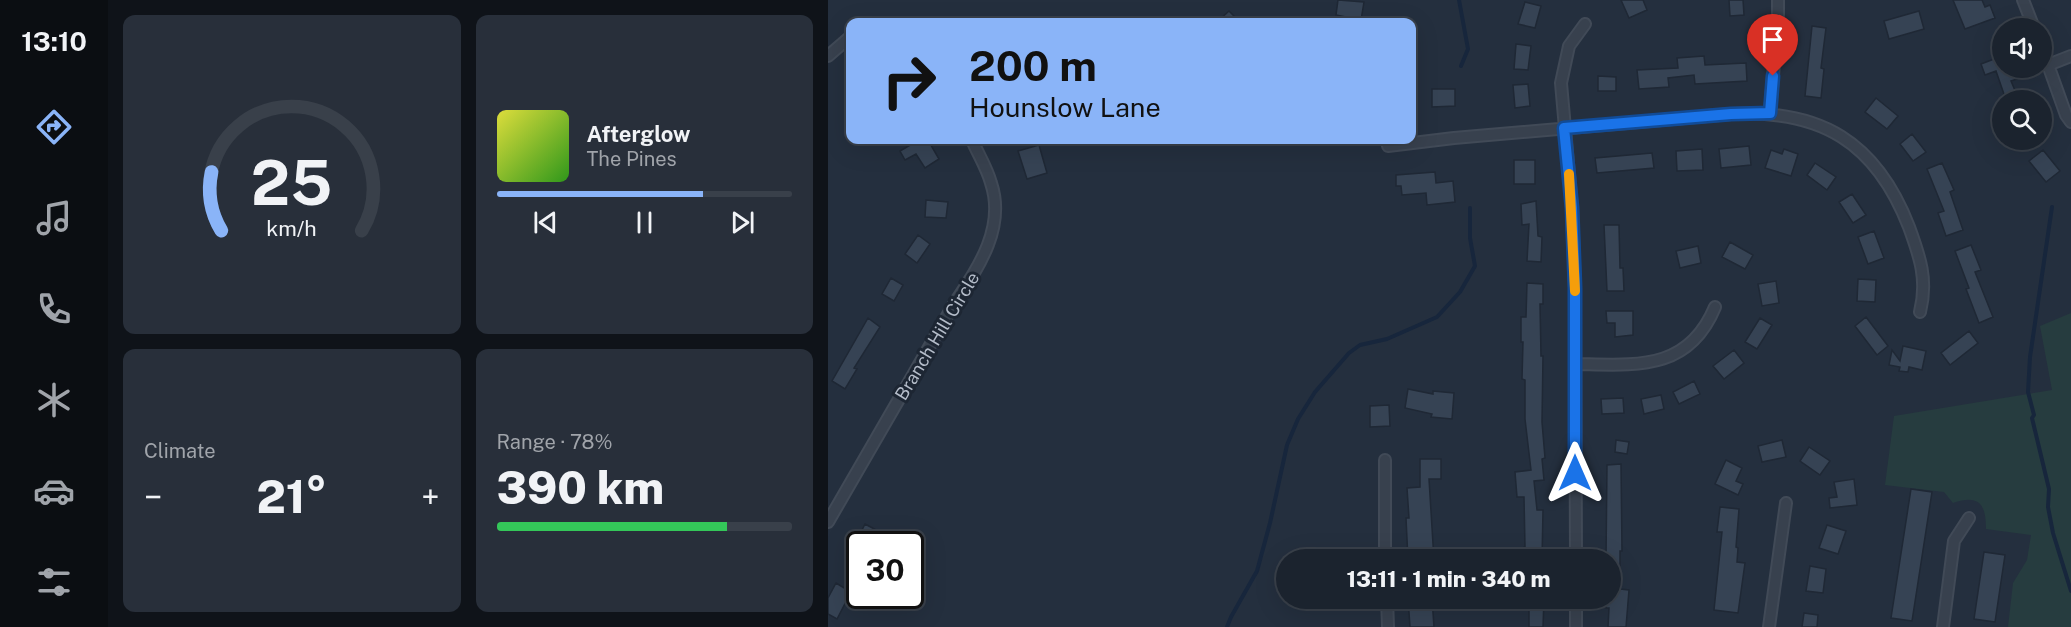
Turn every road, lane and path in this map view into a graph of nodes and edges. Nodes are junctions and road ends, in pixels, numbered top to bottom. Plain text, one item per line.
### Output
1 (1778, 0) edge
2 (2023, 0) edge
3 (2030, 18) edge
4 (1585, 24) dead end
5 (846, 40) edge
6 (828, 56) edge
7 (2071, 56) edge
8 (2052, 63) edge
9 (2052, 76) edge
10 (1770, 113) junction
11 (2071, 123) edge
12 (1564, 128) junction
13 (1416, 143) edge
14 (974, 144) edge
15 (1408, 144) edge
16 (1388, 146) dead end
17 (1715, 307) dead end
18 (1920, 312) dead end
19 (1575, 364) junction
20 (1385, 460) dead end
21 (1786, 503) dead end
22 (1969, 518) dead end
23 (828, 522) edge
24 (1385, 549) edge
25 (1576, 549) edge
26 (1387, 609) edge
27 (1576, 609) edge
28 (1388, 627) edge
29 (1576, 627) edge
30 (1769, 627) edge
31 (1943, 627) edge

1 - 10 street
2 - 3 street
4 - 12 street
5 - 6 street
7 - 8 street
9 - 11 street
10 - 12 street
10 - 18 street
12 - 13 street
12 - 19 street
14 - 23 street, Branch Hill Circle
15 - 16 street
17 - 19 street
19 - 25 street
20 - 24 street
21 - 30 street
22 - 31 street
26 - 28 street
27 - 29 street

